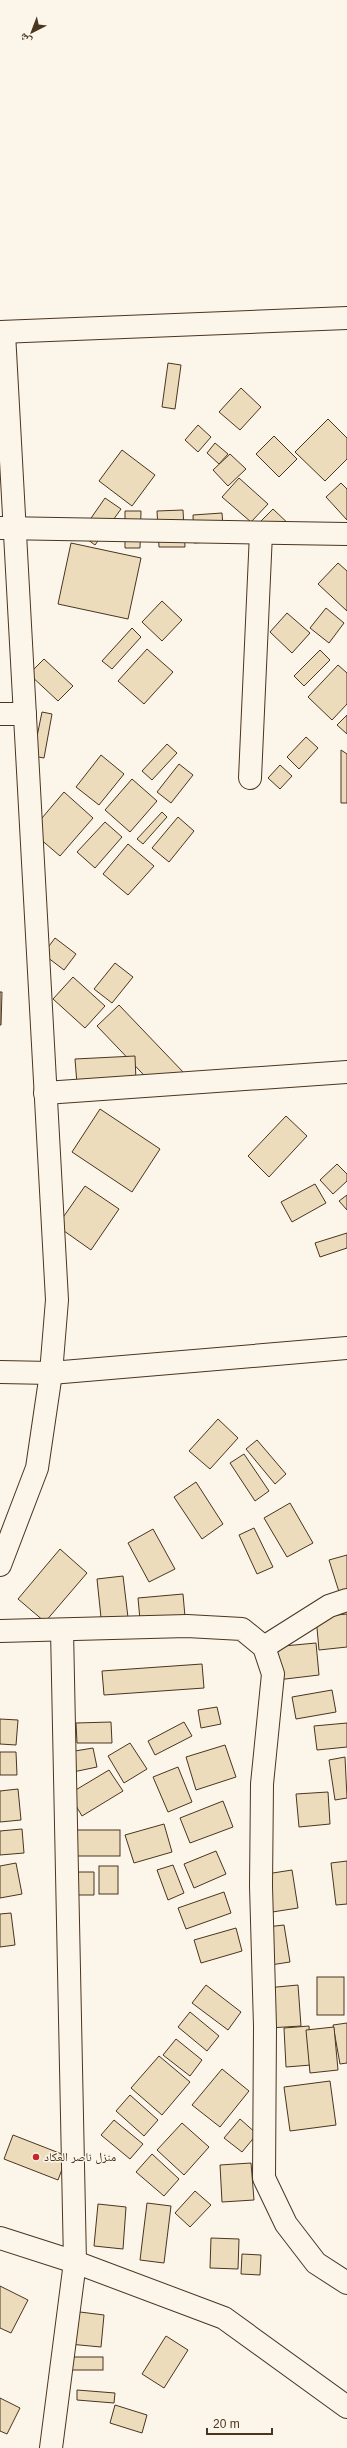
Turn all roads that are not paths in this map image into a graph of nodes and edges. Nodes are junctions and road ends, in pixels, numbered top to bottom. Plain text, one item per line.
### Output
1 (347, 318) edge
2 (2, 332) edge
3 (8, 528) edge
4 (261, 533) junction
5 (347, 534) edge
6 (0, 714) edge
7 (25, 714) junction
8 (250, 778) dead end
9 (347, 1072) edge
10 (46, 1093) junction
11 (347, 1348) edge
12 (0, 1372) edge
13 (51, 1372) junction
14 (0, 1565) edge
15 (347, 1600) edge
16 (62, 1630) junction
17 (0, 1631) edge
18 (264, 1647) junction
19 (0, 2238) edge
20 (75, 2262) junction
21 (347, 2283) edge
22 (347, 2407) edge
23 (50, 2448) edge

1 - 2 street
2 - 3 street
3 - 4 street
3 - 7 street
4 - 5 street
4 - 8 street
6 - 7 street
7 - 10 street
9 - 10 street
10 - 13 street
11 - 13 street
12 - 13 street
13 - 14 street
15 - 18 street
16 - 17 street
16 - 18 street
16 - 20 street
18 - 21 street
19 - 20 street
20 - 22 street
20 - 23 street

